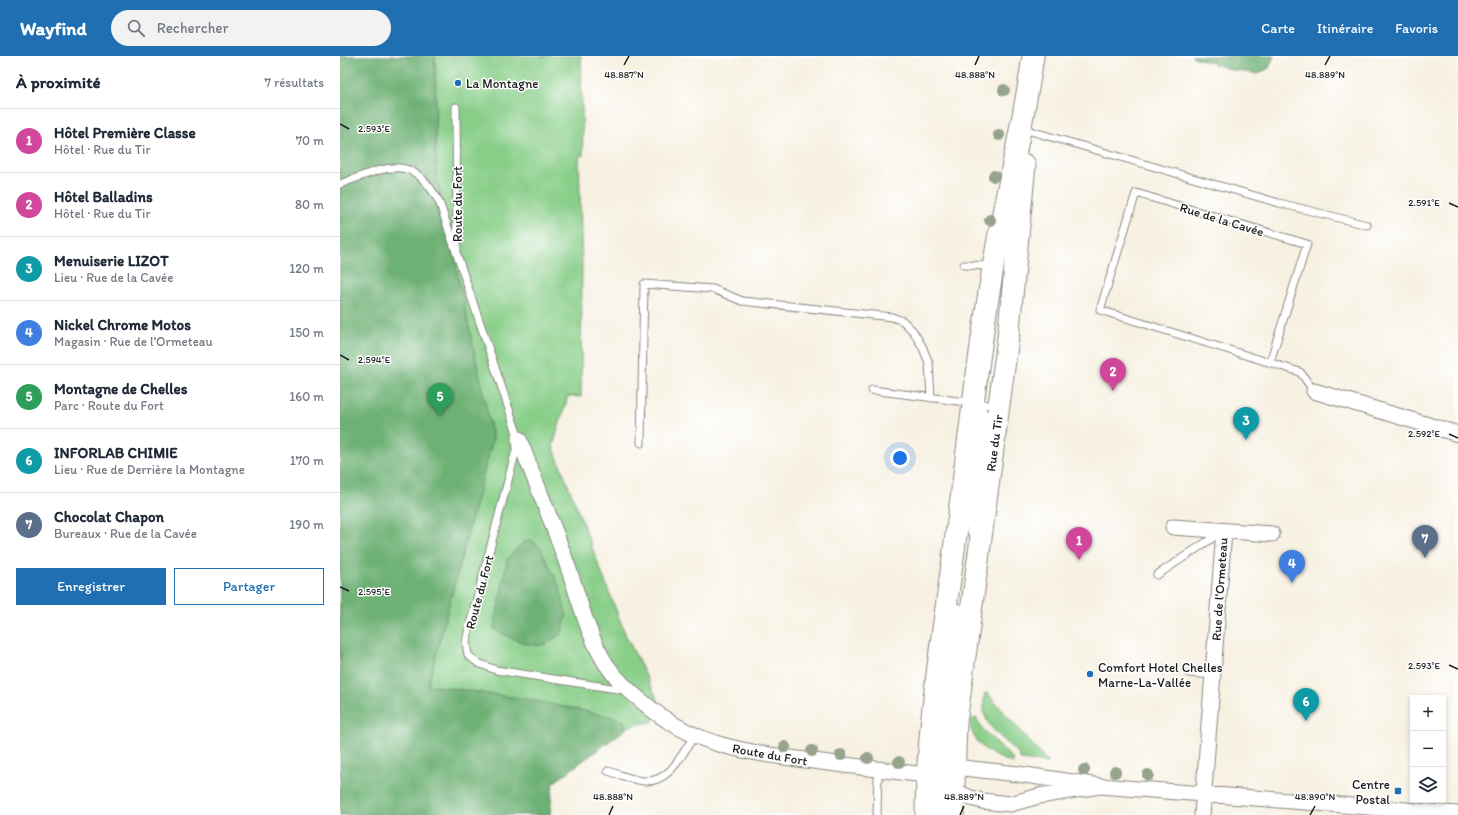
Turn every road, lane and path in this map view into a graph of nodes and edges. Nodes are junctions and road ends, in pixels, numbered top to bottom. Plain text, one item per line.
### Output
1 (1033, 56) edge
2 (1028, 95) junction
3 (456, 107) dead end
4 (1027, 130) junction
5 (340, 184) edge
6 (1367, 225) dead end
7 (457, 258) junction
8 (964, 265) dead end
9 (1004, 267) junction
10 (1270, 362) junction
11 (872, 390) dead end
12 (1314, 391) joint
13 (932, 398) junction
14 (972, 403) junction
15 (999, 406) junction
16 (1458, 434) edge
17 (520, 439) junction
18 (641, 443) dead end
19 (1173, 528) dead end
20 (1224, 531) junction
21 (1272, 534) dead end
22 (977, 566) junction
23 (1157, 575) dead end
24 (1189, 673) dead end
25 (1213, 675) junction
26 (629, 691) junction
27 (694, 736) junction
28 (878, 770) junction
29 (608, 771) dead end
30 (944, 777) junction
31 (1100, 786) junction
32 (1204, 794) junction
33 (1010, 804) junction
34 (1458, 814) edge
35 (877, 815) edge
36 (926, 815) edge
37 (941, 815) edge
38 (954, 815) edge
39 (994, 815) edge
40 (1202, 815) edge

1 - 2 main road, Rue du Tir
2 - 4 main road, Rue du Tir
2 - 9 main road, Rue du Tir
3 - 7 lane, Route du Fort
4 - 6 lane
4 - 9 main road, Rue du Tir
5 - 7 lane, Route du Fort
7 - 17 lane, Route du Fort
8 - 9 lane
9 - 14 main road, Rue du Tir
9 - 15 main road, Rue du Tir
10 - 10 lane, Rue de la Cavée
10 - 12 lane
11 - 13 lane
12 - 16 street
13 - 14 lane
13 - 18 lane
14 - 15 lane
14 - 22 street
14 - 30 main road, Rue du Tir
15 - 22 main road, Rue du Tir
17 - 26 street, Route du Fort
17 - 26 lane, Route du Fort
19 - 20 street, Rue de l'Ormeteau
20 - 21 street, Rue de l'Ormeteau
20 - 23 lane
20 - 25 street, Rue de l'Ormeteau
22 - 30 main road, Rue du Tir
24 - 25 lane
25 - 32 street, Rue de l'Ormeteau
26 - 27 street, Route du Fort
27 - 28 street, Route du Fort
27 - 29 lane
28 - 30 street, Route du Fort
28 - 35 lane
30 - 31 street
30 - 33 street
30 - 36 main road, Rue du Tir
30 - 37 street, Rue du Tir
30 - 38 main road, Rue du Tir
31 - 32 street
31 - 33 street
32 - 34 street
32 - 40 street, Rue de l'Ormeteau
33 - 39 street

